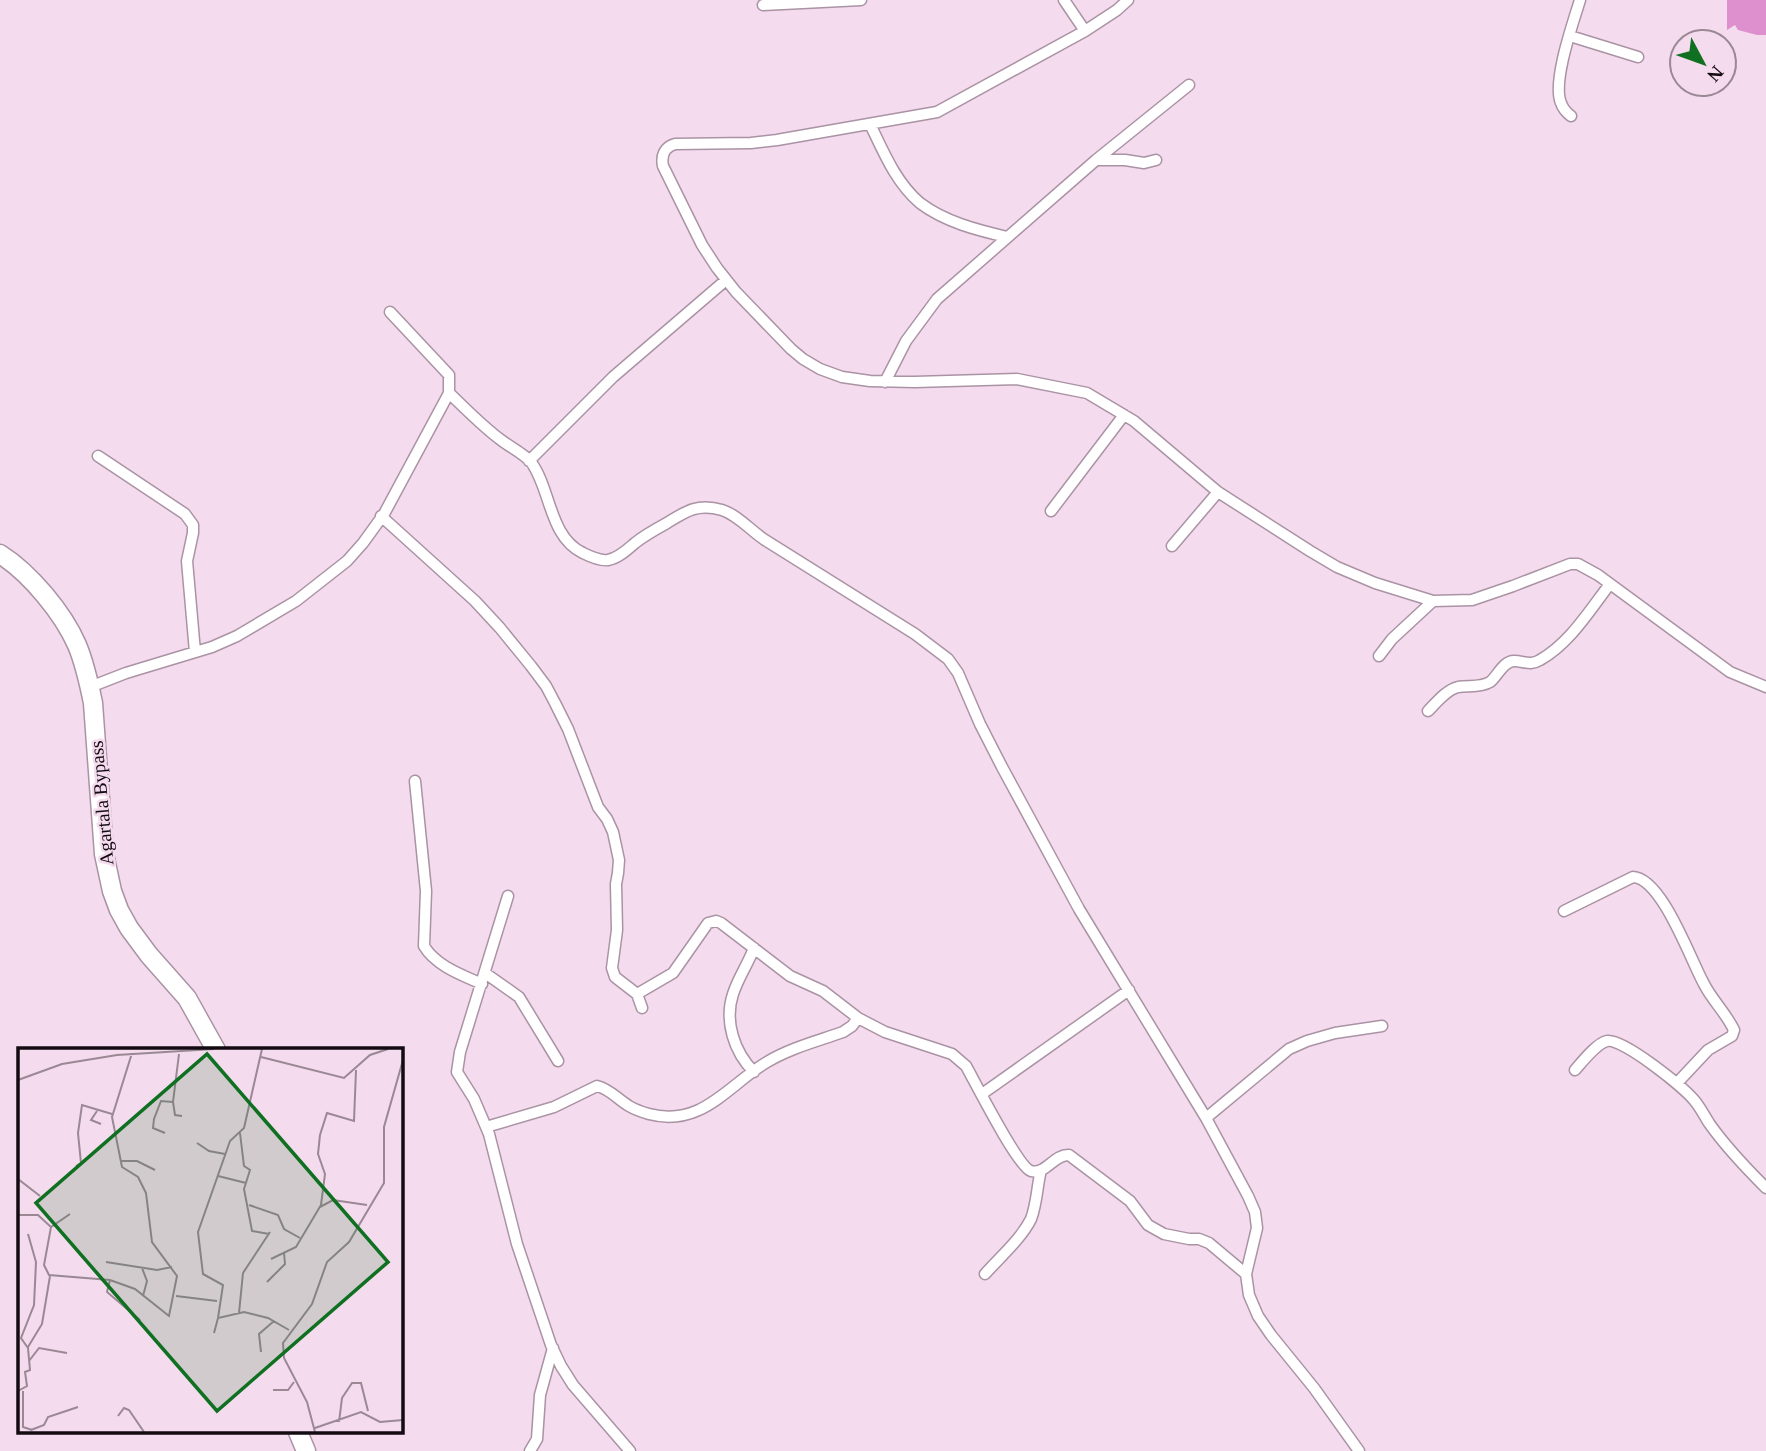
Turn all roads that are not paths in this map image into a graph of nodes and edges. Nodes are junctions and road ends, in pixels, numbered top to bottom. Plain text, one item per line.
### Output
1 (861, 0) edge
2 (1064, 0) edge
3 (1128, 0) edge
4 (1580, 0) edge
5 (763, 5) dead end
6 (1085, 32) junction
7 (1570, 36) junction
8 (1638, 57) dead end
9 (1189, 85) dead end
10 (1571, 116) dead end
11 (870, 124) junction
12 (1097, 160) junction
13 (1156, 160) dead end
14 (1007, 237) junction
15 (726, 280) junction
16 (390, 312) dead end
17 (886, 382) junction
18 (449, 393) junction
19 (1124, 415) junction
20 (98, 456) dead end
21 (529, 461) junction
22 (1217, 492) junction
23 (1051, 511) dead end
24 (381, 516) junction
25 (1172, 546) dead end
26 (0, 554) edge
27 (1610, 584) junction
28 (1433, 601) junction
29 (195, 652) junction
30 (1379, 656) dead end
31 (90, 687) junction
32 (1766, 687) edge
33 (1428, 711) dead end
34 (415, 781) dead end
35 (508, 896) dead end
36 (1564, 911) dead end
37 (754, 948) junction
38 (485, 973) junction
39 (482, 984) junction
40 (1129, 990) junction
41 (637, 994) junction
42 (642, 1008) dead end
43 (858, 1018) junction
44 (1382, 1026) dead end
45 (215, 1048) edge
46 (558, 1061) dead end
47 (1575, 1070) dead end
48 (754, 1072) junction
49 (1678, 1082) junction
50 (982, 1094) junction
51 (1206, 1118) junction
52 (486, 1127) junction
53 (1041, 1170) junction
54 (1766, 1188) edge
55 (985, 1274) dead end
56 (1247, 1274) junction
57 (553, 1348) junction
58 (290, 1434) edge
59 (299, 1434) edge
60 (296, 1451) edge
61 (306, 1451) edge
62 (530, 1451) edge
63 (631, 1451) edge
64 (1359, 1451) edge

1 - 5 street
2 - 6 street
3 - 6 street
4 - 7 street
6 - 11 street
7 - 8 street
7 - 10 street
9 - 12 street
11 - 14 street
11 - 15 street
12 - 13 street
12 - 14 street
14 - 17 street
15 - 17 street
15 - 21 street
16 - 18 street
17 - 19 street
18 - 21 street
18 - 24 street
19 - 22 street
19 - 23 street
20 - 29 street
21 - 40 street
22 - 25 street
22 - 28 street
24 - 29 street
24 - 41 street
26 - 31 highway, Agartala Bypass
27 - 28 street
27 - 32 street
27 - 33 street
28 - 30 street
29 - 31 street
31 - 45 highway, Agartala Bypass
34 - 39 street
35 - 38 street
36 - 49 street
37 - 41 street
37 - 43 street
37 - 48 street
38 - 39 street
38 - 46 street
39 - 52 street
40 - 50 street
40 - 51 street
41 - 42 street
43 - 48 street
43 - 50 street
44 - 51 street
47 - 49 street
48 - 52 street
49 - 54 street
50 - 53 street
51 - 56 street
52 - 57 street
53 - 55 street
53 - 56 street
56 - 64 street
57 - 62 street
57 - 63 street
58 - 60 highway
59 - 61 highway

